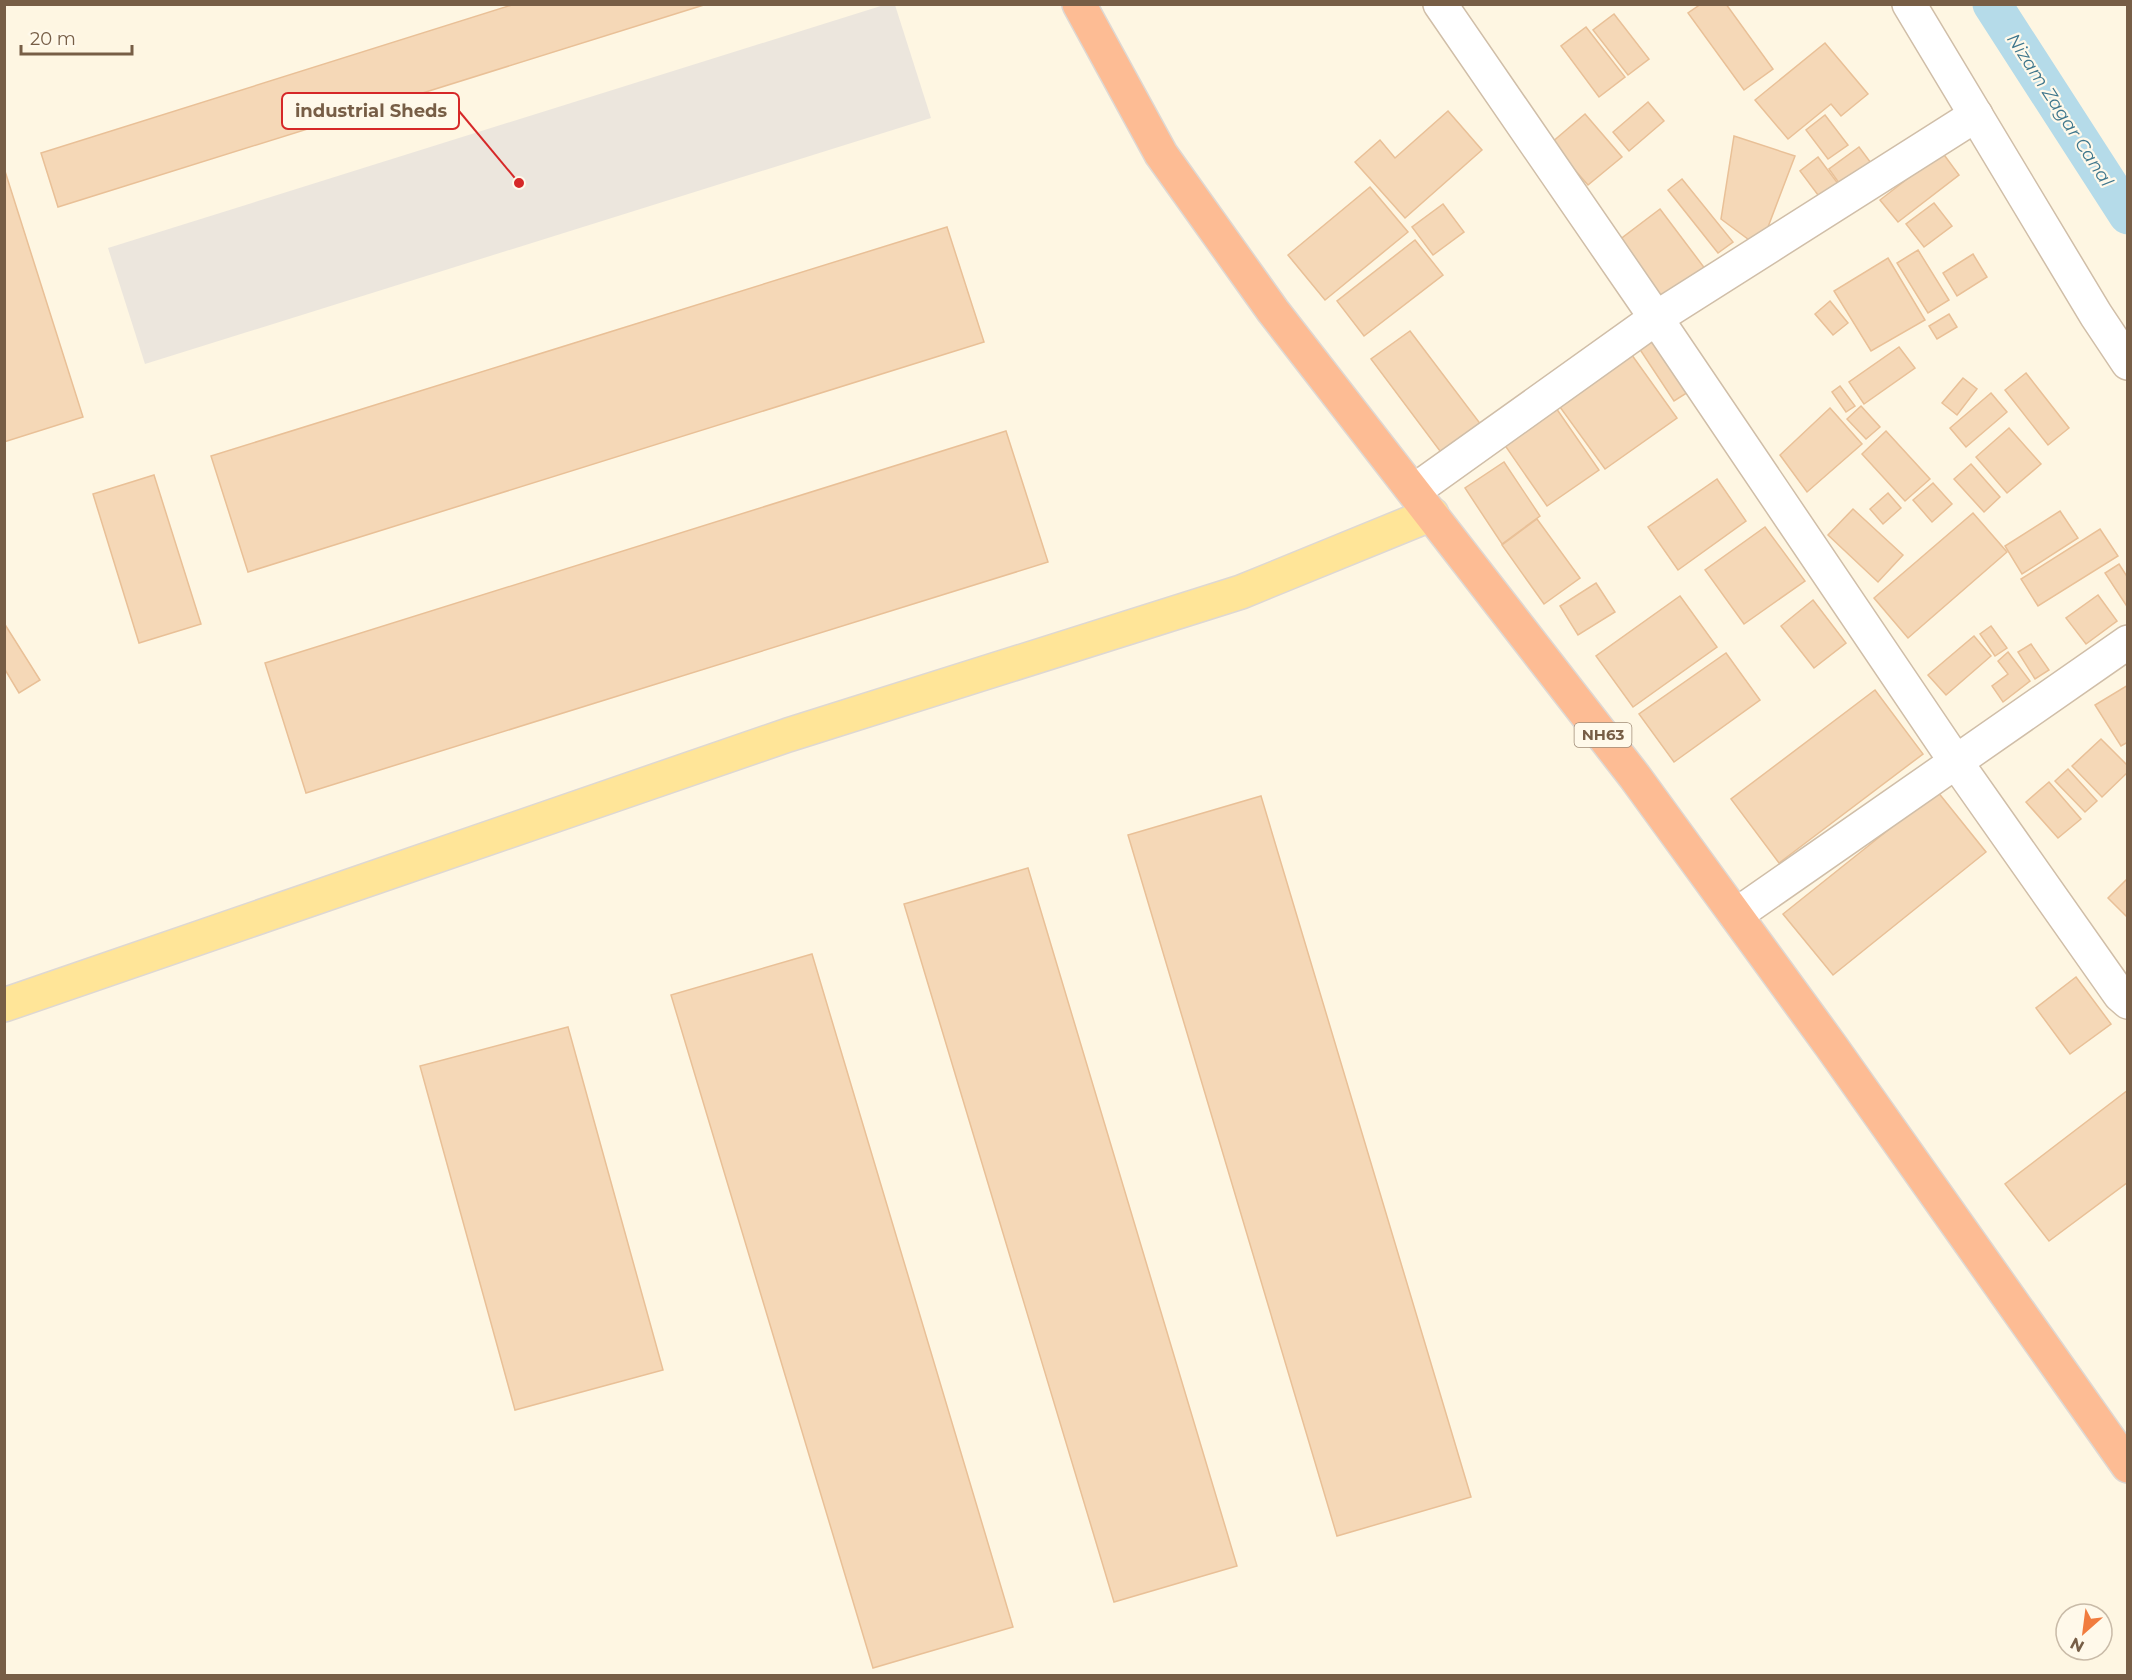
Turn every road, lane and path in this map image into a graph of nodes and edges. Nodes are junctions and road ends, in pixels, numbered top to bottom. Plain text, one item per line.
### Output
1 (1079, 4) edge
2 (1440, 4) edge
3 (1910, 4) edge
4 (1976, 115) junction
5 (1656, 318) junction
6 (2127, 363) edge
7 (1423, 502) junction
8 (2127, 642) edge
9 (1956, 762) junction
10 (1736, 915) junction
11 (2127, 1002) edge
12 (4, 1005) edge
13 (2127, 1466) edge

1 - 7 highway, NH63
2 - 5 street
3 - 4 street
4 - 5 street
4 - 6 street
5 - 7 street
5 - 9 street
7 - 10 highway, NH63
7 - 12 main road
8 - 9 street
9 - 10 street
9 - 11 street
10 - 13 highway, NH63

